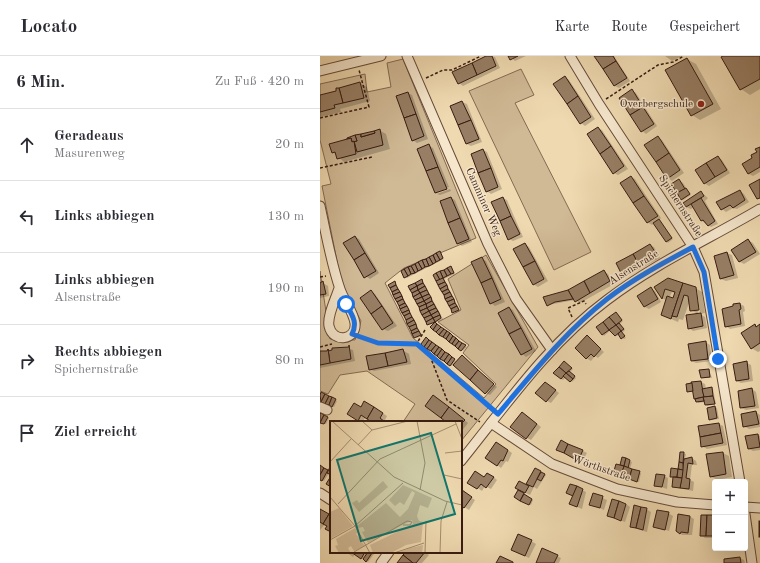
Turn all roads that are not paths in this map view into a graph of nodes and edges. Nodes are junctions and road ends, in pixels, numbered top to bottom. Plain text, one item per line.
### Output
1 (381, 56) edge
2 (407, 56) edge
3 (570, 56) edge
4 (320, 71) edge
5 (320, 206) edge
6 (760, 209) edge
7 (693, 247) junction
8 (339, 288) junction
9 (552, 350) junction
10 (490, 425) junction
11 (462, 460) edge
12 (739, 479) edge
13 (320, 493) edge
14 (330, 499) edge
15 (712, 505) edge
16 (748, 507) edge
17 (760, 508) edge
18 (745, 515) edge
19 (387, 553) edge
20 (381, 563) edge
21 (752, 563) edge

1 - 4 street
2 - 9 street, Camminer Weg
3 - 7 street, Spichernstraße
5 - 8 street
6 - 7 street, Alsenstraße
7 - 9 street, Alsenstraße
7 - 12 street, Spichernstraße
8 - 8 street
9 - 10 street, Alsenstraße
10 - 11 street, Alsenstraße
10 - 15 street, Wörthstraße
13 - 14 street
16 - 17 street
18 - 21 street
19 - 20 street

